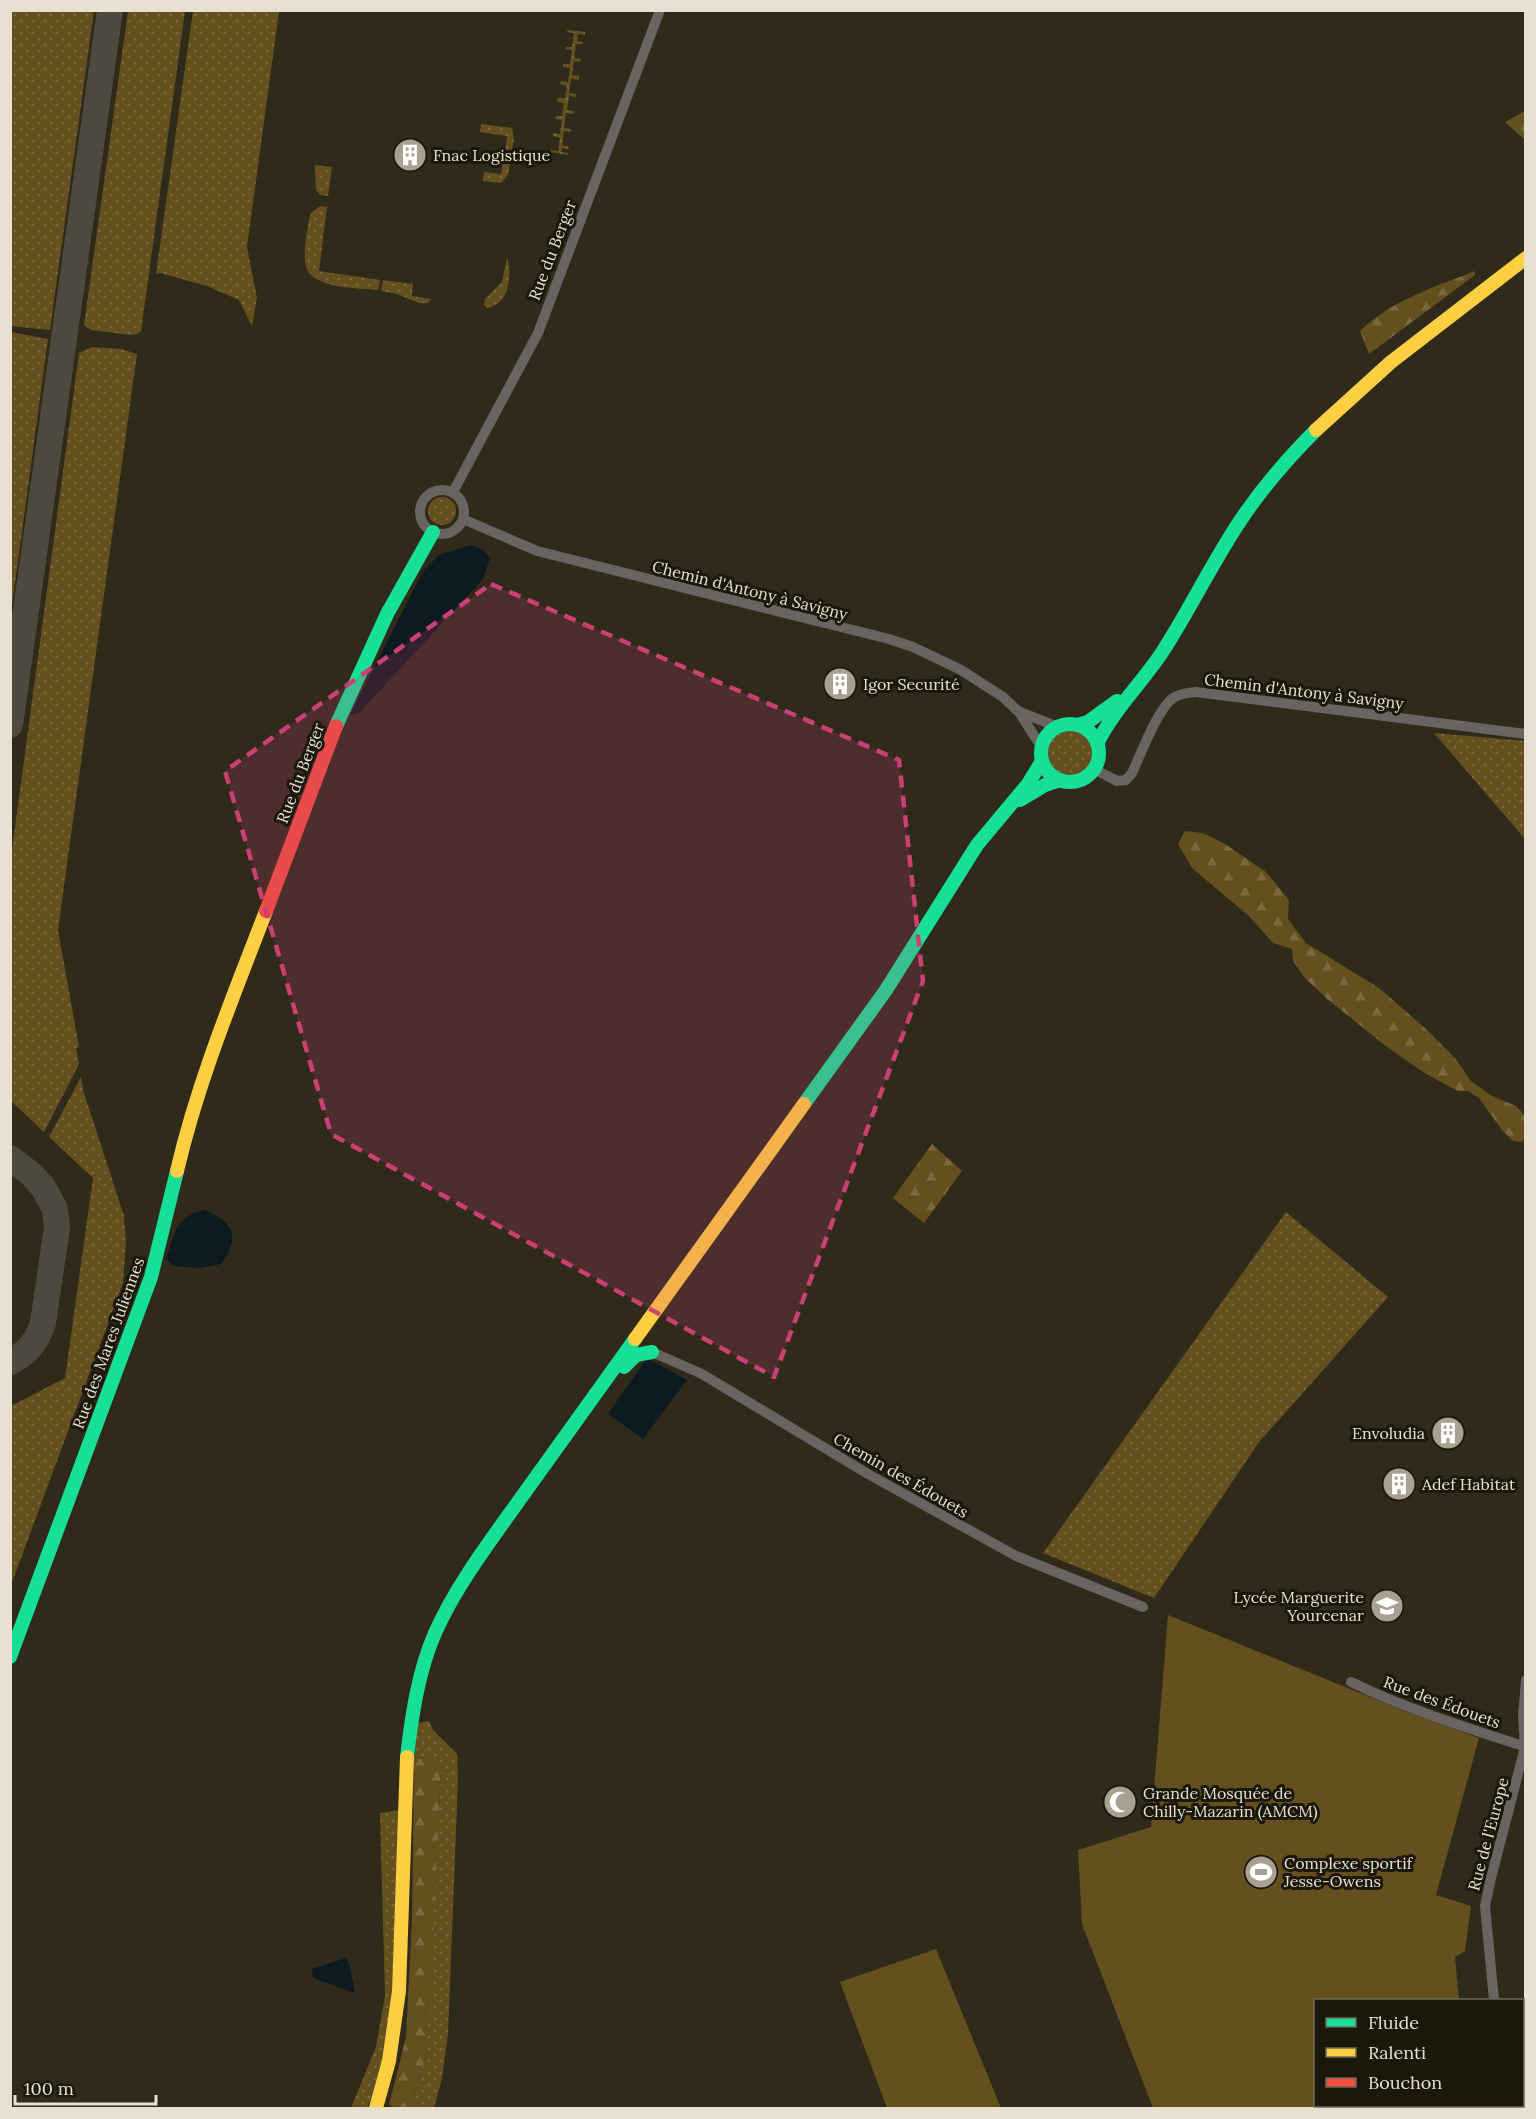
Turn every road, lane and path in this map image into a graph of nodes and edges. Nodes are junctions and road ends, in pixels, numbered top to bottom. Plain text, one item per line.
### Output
1 (660, 10) edge
2 (1526, 258) edge
3 (453, 492) junction
4 (463, 519) junction
5 (433, 532) junction
6 (1143, 675) junction
7 (1019, 712) junction
8 (1077, 725) junction
9 (1058, 727) junction
10 (1526, 734) edge
11 (1097, 744) junction
12 (1042, 754) junction
13 (1094, 769) junction
14 (1060, 780) junction
15 (996, 820) junction
16 (219, 1036) joint
17 (671, 1289) junction
18 (652, 1352) junction
19 (594, 1397) junction
20 (1143, 1607) dead end
21 (10, 1657) edge
22 (1526, 1680) edge
23 (1350, 1682) dead end
24 (1526, 1747) edge
25 (1494, 1999) edge
26 (376, 2109) edge

1 - 3 street, Rue du Berger
2 - 6 main road
3 - 4 street
3 - 5 street
4 - 5 street
4 - 7 street, Chemin d'Antony à Savigny
5 - 16 main road, Rue du Berger
6 - 8 main road
6 - 11 main road
7 - 9 street
7 - 12 street
8 - 9 main road
8 - 11 main road
9 - 12 main road
10 - 13 street, Chemin d'Antony à Savigny
11 - 13 main road
12 - 14 main road
12 - 15 main road
13 - 14 main road
14 - 15 main road
15 - 17 main road
16 - 21 main road, Rue des Mares Juliennes
17 - 18 main road
17 - 19 main road
18 - 19 main road
18 - 20 street, Chemin des Édouets
19 - 26 main road
22 - 24 street, Rue de l'Europe
23 - 24 street, Rue des Édouets
24 - 25 street, Rue de l'Europe

